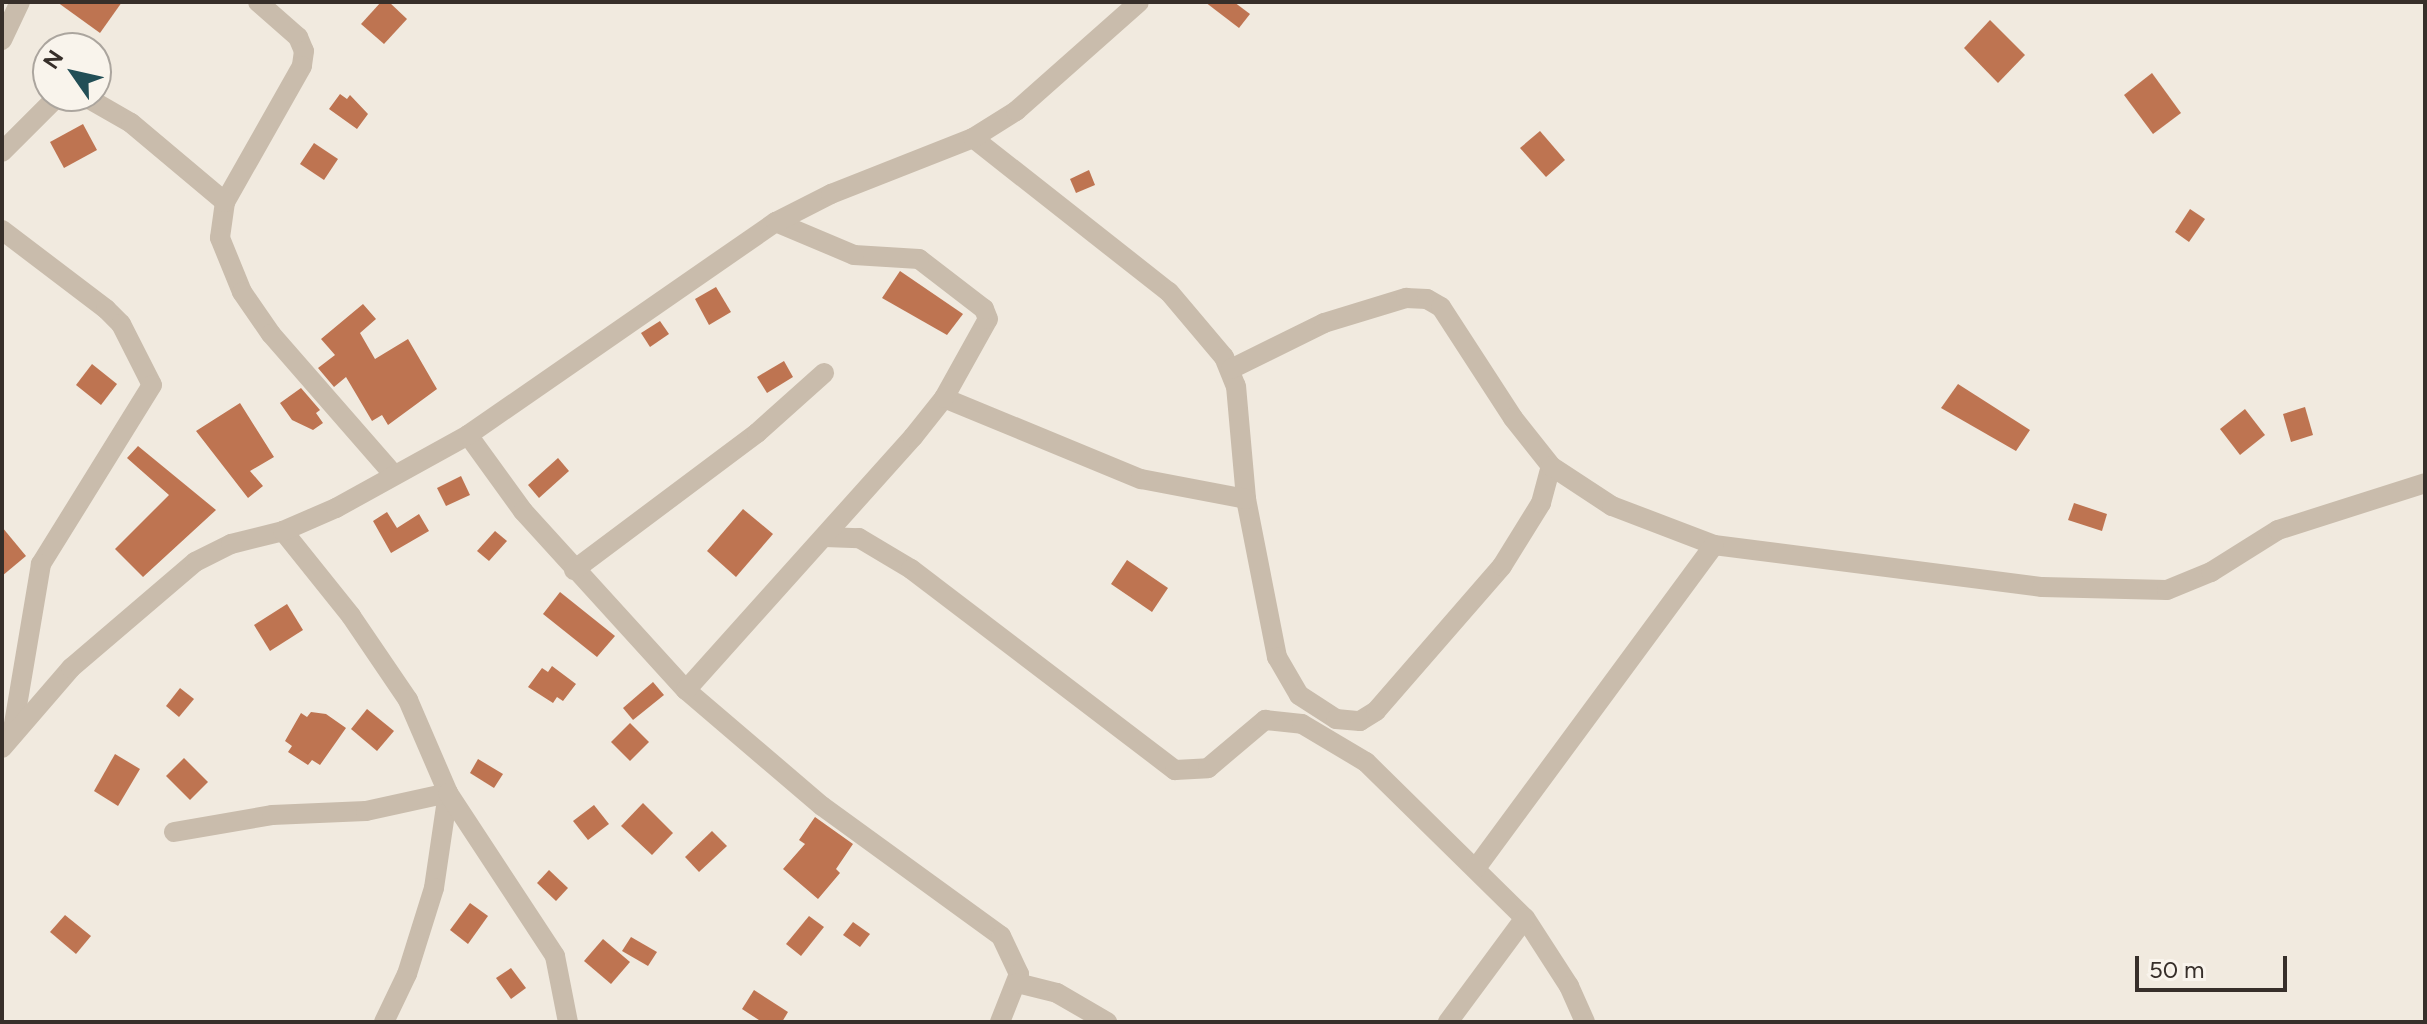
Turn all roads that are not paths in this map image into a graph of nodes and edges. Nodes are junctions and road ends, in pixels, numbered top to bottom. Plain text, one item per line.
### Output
1 (20, 2) edge
2 (258, 2) edge
3 (1139, 2) edge
4 (2, 40) edge
5 (42, 112) edge
6 (112, 112) edge
7 (973, 138) junction
8 (2, 152) edge
9 (225, 202) junction
10 (776, 222) junction
11 (2, 230) edge
12 (1231, 369) junction
13 (824, 373) dead end
14 (944, 398) junction
15 (468, 435) junction
16 (1551, 466) junction
17 (394, 475) junction
18 (2425, 483) edge
19 (1246, 499) junction
20 (283, 531) junction
21 (825, 537) junction
22 (1714, 545) junction
23 (574, 570) junction
24 (686, 690) junction
25 (7, 742) edge
26 (448, 793) junction
27 (174, 832) dead end
28 (1476, 868) junction
29 (1525, 918) junction
30 (1017, 983) junction
31 (384, 1022) edge
32 (568, 1022) edge
33 (1000, 1022) edge
34 (1107, 1022) edge
35 (1448, 1022) edge
36 (1585, 1022) edge

1 - 4 street
2 - 9 street
3 - 7 street
5 - 8 street
6 - 9 street
7 - 10 street
7 - 12 street
9 - 17 street
10 - 14 street
10 - 15 street
11 - 25 street
12 - 16 street
12 - 19 street
13 - 23 street
14 - 19 street
14 - 21 street
15 - 17 street
15 - 23 street
16 - 19 street
16 - 22 street
17 - 20 street
18 - 22 street
20 - 25 street
20 - 26 street
21 - 24 street
21 - 28 street
22 - 28 street
23 - 24 street
24 - 30 street
26 - 27 street
26 - 31 street
26 - 32 street
28 - 29 street
29 - 35 street
29 - 36 street
30 - 33 street
30 - 34 street

